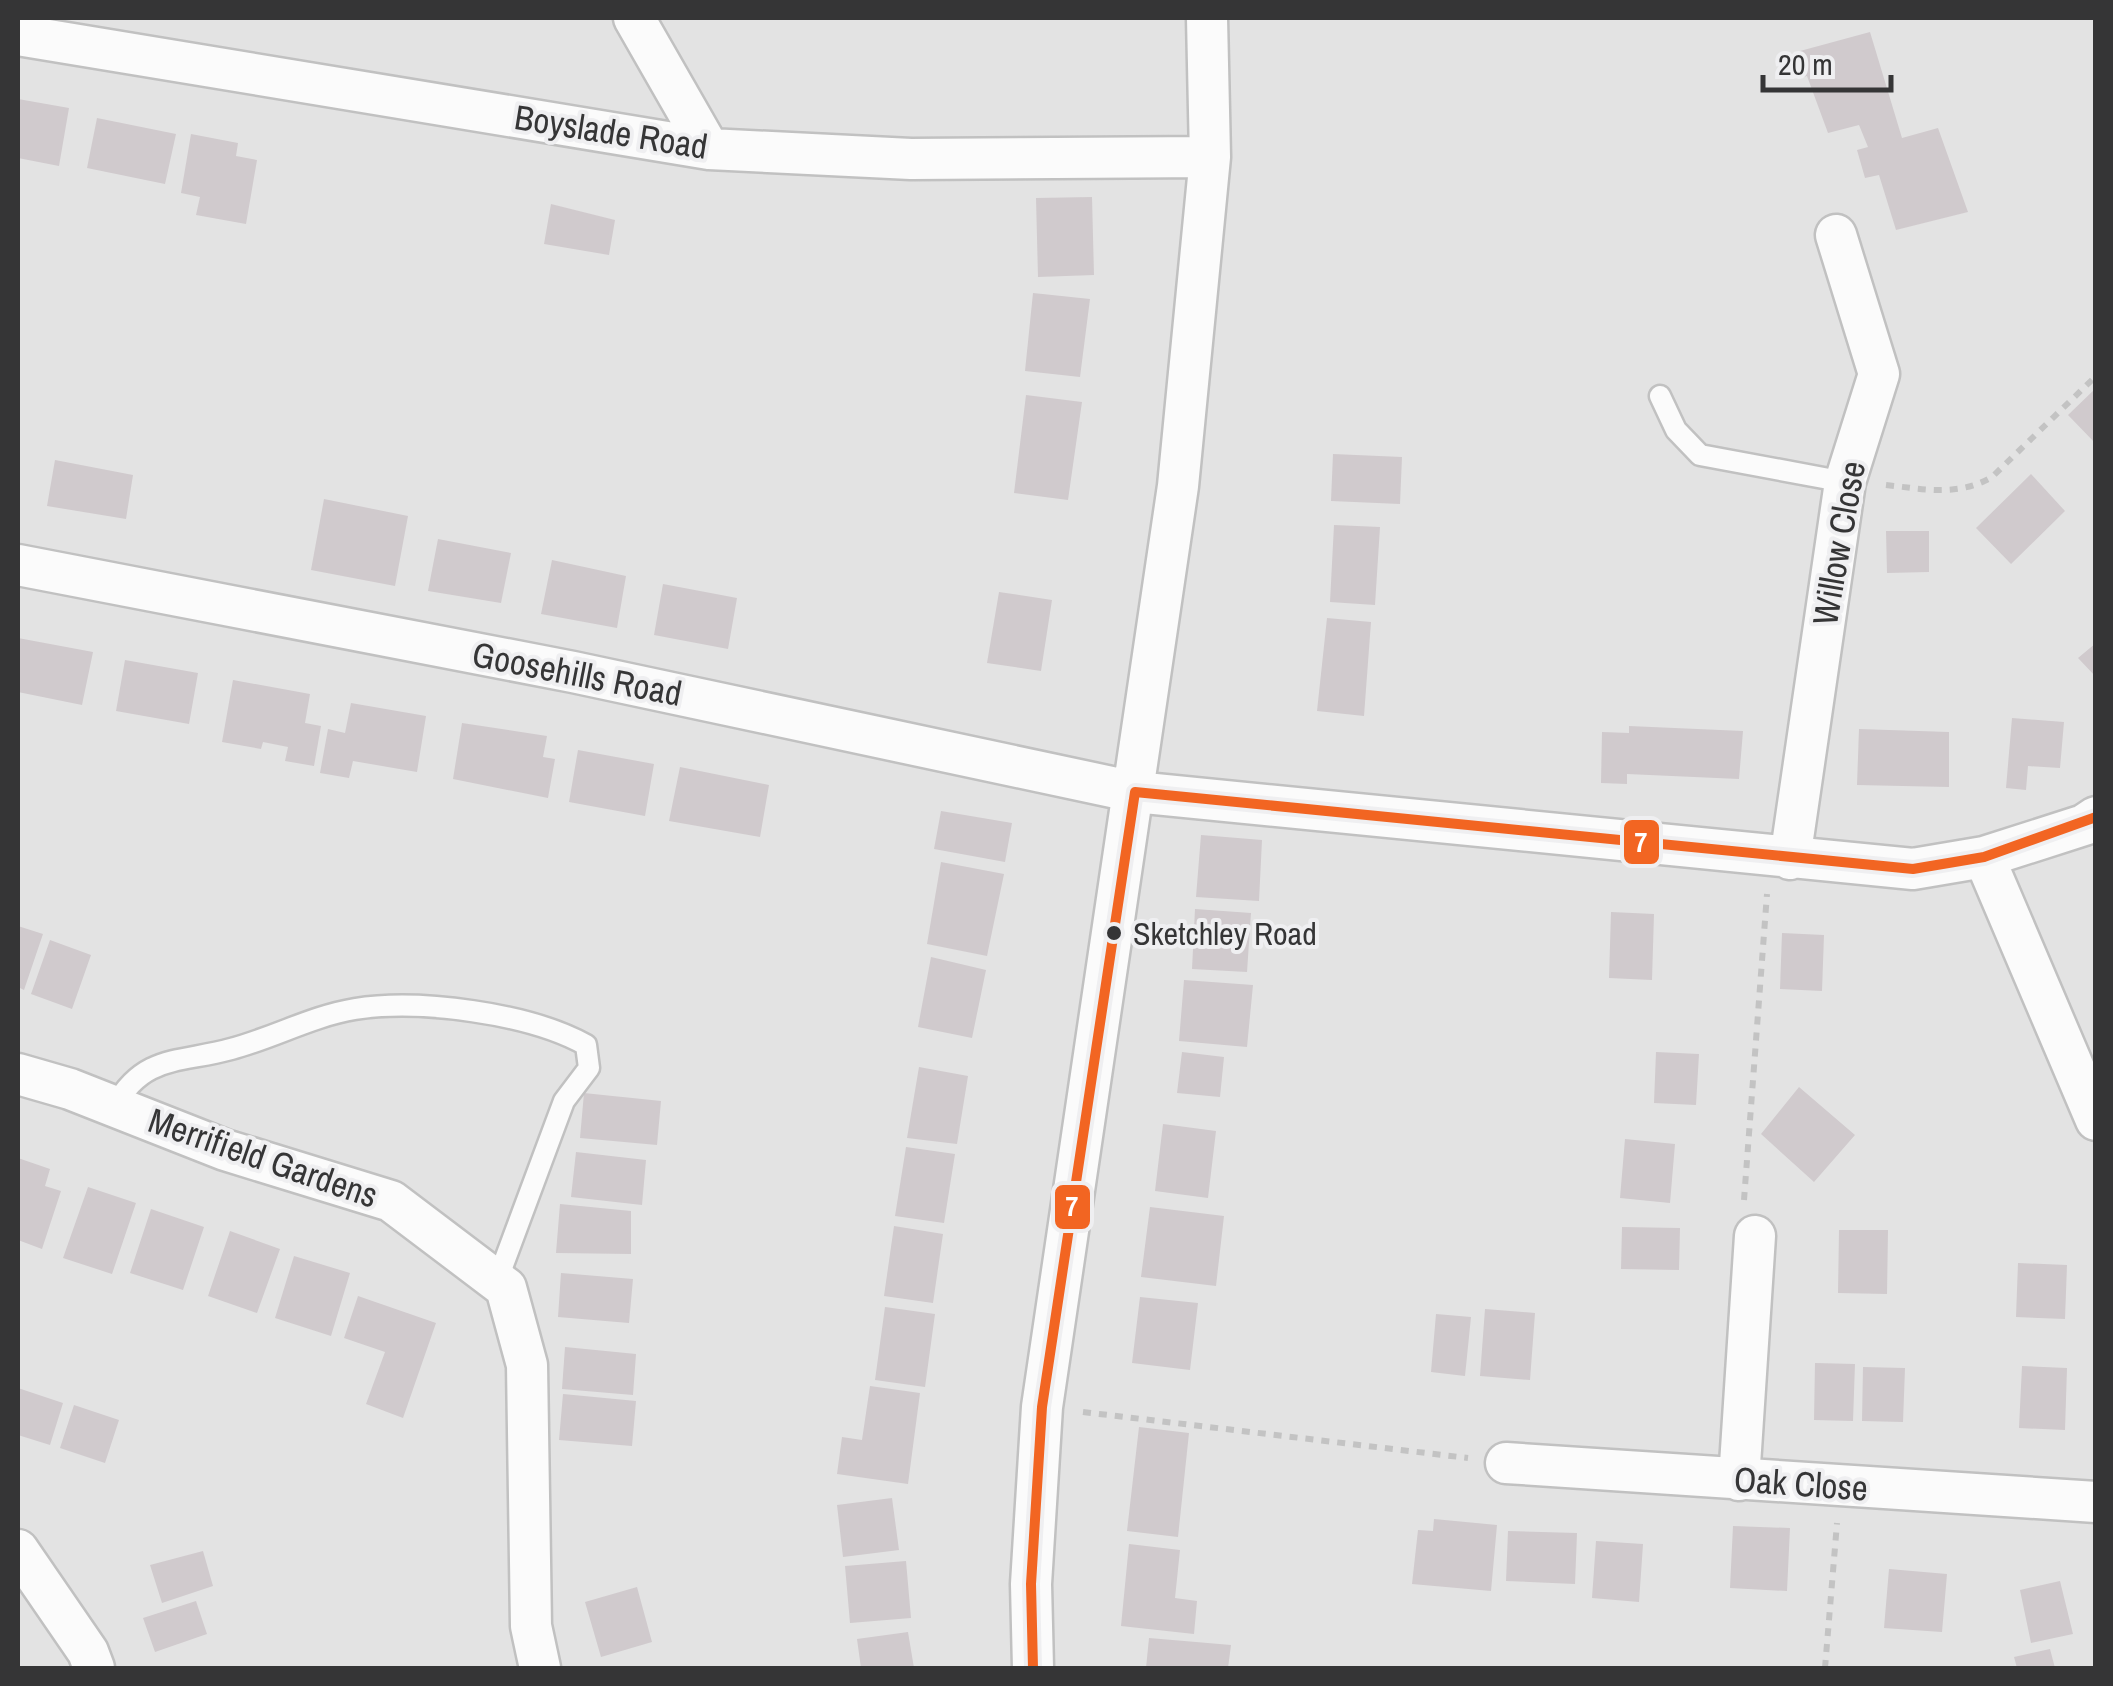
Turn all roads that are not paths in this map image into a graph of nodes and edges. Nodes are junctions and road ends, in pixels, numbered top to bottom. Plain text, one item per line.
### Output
1 (634, 18) edge
2 (1207, 18) edge
3 (18, 34) edge
4 (709, 149) junction
5 (1210, 157) junction
6 (1836, 235) dead end
7 (1660, 396) dead end
8 (1845, 482) junction
9 (18, 565) edge
10 (1134, 792) junction
11 (2096, 817) edge
12 (1984, 857) junction
13 (1780, 859) junction
14 (18, 1074) edge
15 (115, 1106) junction
16 (2096, 1120) edge
17 (1755, 1236) road end
18 (497, 1281) junction
19 (1506, 1462) road end
20 (1739, 1480) junction
21 (2096, 1502) edge
22 (18, 1550) edge
23 (94, 1668) edge
24 (540, 1668) edge
25 (1032, 1668) edge

1 - 4 street
2 - 5 street
3 - 4 street, Boyslade Road
4 - 5 street, Boyslade Road
5 - 10 street
6 - 8 street, Willow Close
7 - 8 lane
8 - 13 street, Willow Close
9 - 10 street, Goosehills Road
10 - 13 street, Goosehills Road
10 - 25 street
11 - 12 street, Goosehills Road
12 - 13 street, Goosehills Road
12 - 16 street
14 - 15 street, Merrifield Gardens
15 - 18 street, Merrifield Gardens
15 - 18 lane
17 - 20 street
18 - 24 street, Merrifield Gardens
19 - 20 street, Oak Close
20 - 21 street, Oak Close
22 - 23 street

